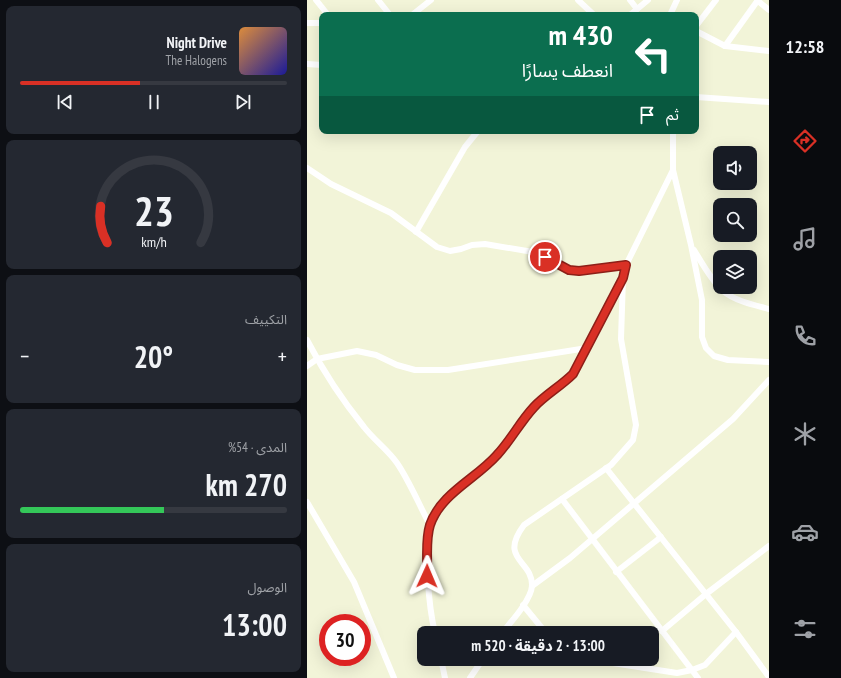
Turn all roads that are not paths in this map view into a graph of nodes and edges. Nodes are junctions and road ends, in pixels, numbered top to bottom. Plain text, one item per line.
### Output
1 (316, 0) edge
2 (378, 0) edge
3 (431, 0) edge
4 (579, 0) edge
5 (630, 0) edge
6 (648, 0) edge
7 (677, 0) edge
8 (717, 0) edge
9 (758, 0) edge
10 (637, 9) junction
11 (769, 10) edge
12 (326, 12) edge
13 (388, 12) edge
14 (417, 12) edge
15 (591, 12) edge
16 (634, 12) edge
17 (671, 12) edge
18 (699, 22) edge
19 (307, 23) edge
20 (319, 23) edge
21 (699, 33) edge
22 (725, 46) junction
23 (769, 51) edge
24 (307, 64) edge
25 (319, 64) edge
26 (699, 97) edge
27 (769, 102) edge
28 (476, 134) edge
29 (673, 134) edge
30 (307, 168) edge
31 (673, 170) junction
32 (416, 232) junction
33 (691, 245) junction
34 (626, 265) junction
35 (623, 278) junction
36 (769, 309) edge
37 (307, 340) edge
38 (587, 348) junction
39 (317, 359) junction
40 (769, 362) edge
41 (307, 366) edge
42 (769, 380) edge
43 (606, 468) junction
44 (562, 499) junction
45 (307, 502) edge
46 (634, 503) junction
47 (430, 525) junction
48 (661, 537) junction
49 (592, 539) junction
50 (769, 546) edge
51 (616, 572) junction
52 (532, 586) junction
53 (706, 594) junction
54 (523, 605) junction
55 (434, 626) edge
56 (507, 626) edge
57 (540, 626) edge
58 (662, 631) junction
59 (736, 632) junction
60 (442, 666) edge
61 (478, 666) edge
62 (632, 666) edge
63 (691, 670) junction
64 (769, 677) edge
65 (393, 678) edge
66 (445, 678) edge
67 (470, 678) edge
68 (698, 678) edge

1 - 12 street
2 - 13 street
3 - 14 street
4 - 15 street
5 - 10 street
6 - 10 street
7 - 17 street
8 - 18 street
9 - 11 street
9 - 22 street
10 - 16 street
19 - 20 street
21 - 22 street
22 - 23 street
24 - 25 street
26 - 27 street
28 - 32 street
29 - 31 street
30 - 32 street
31 - 33 street
31 - 34 street
32 - 34 street
33 - 36 street
33 - 40 street
34 - 35 street
35 - 38 street
35 - 43 street
37 - 39 street
38 - 39 street
38 - 47 street
39 - 41 street
39 - 47 street
42 - 46 street
43 - 44 street
43 - 46 street
44 - 49 street
44 - 52 street
45 - 65 street
46 - 48 street
46 - 49 street
47 - 55 street
48 - 51 street
48 - 53 street
49 - 51 street
49 - 52 street
50 - 53 street
51 - 58 street
52 - 54 street
53 - 58 street
53 - 59 street
54 - 56 street
54 - 57 street
58 - 63 street
59 - 63 street
59 - 64 street
60 - 66 street
61 - 67 street
62 - 63 street
63 - 68 street

